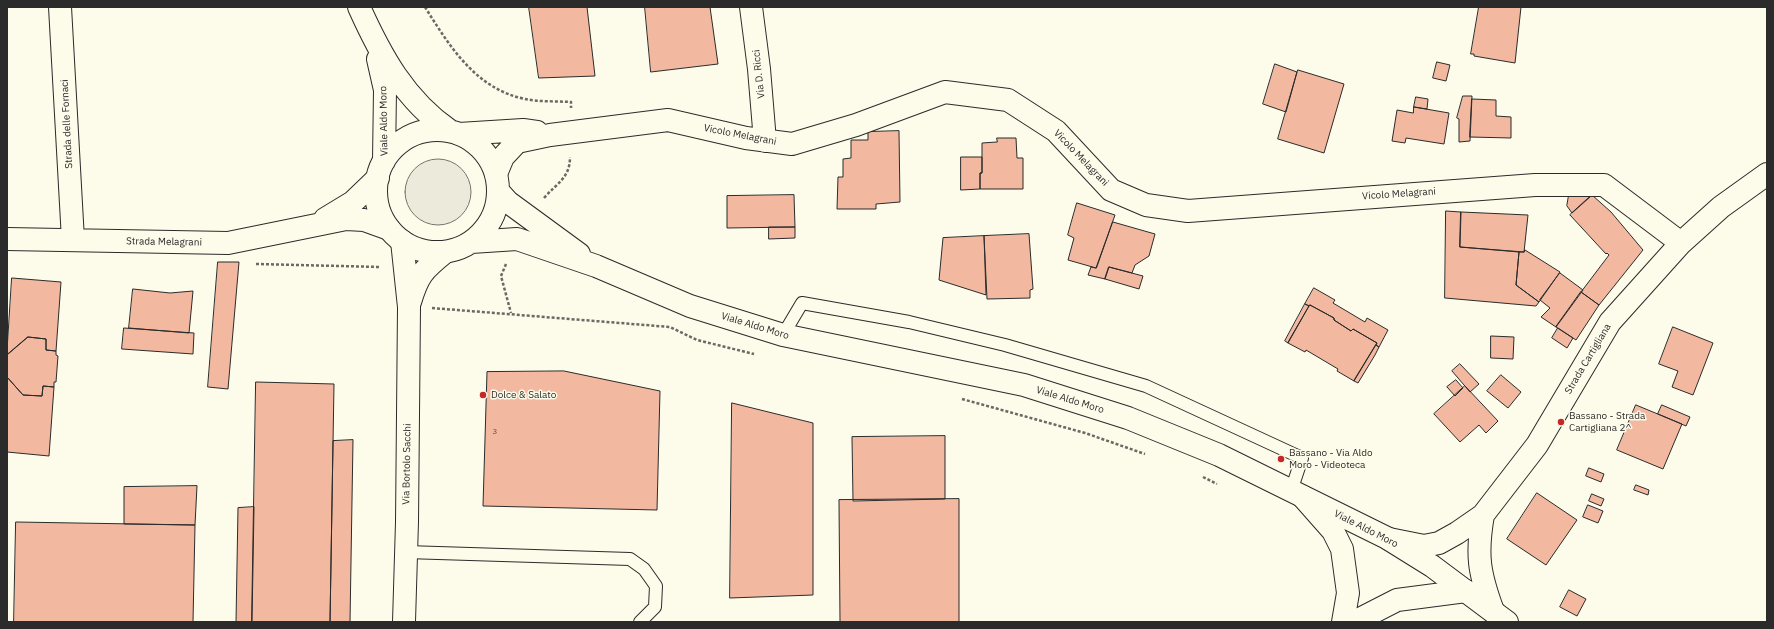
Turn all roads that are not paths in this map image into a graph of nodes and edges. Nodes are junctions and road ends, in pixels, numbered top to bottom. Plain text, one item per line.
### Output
1 (60, 7) edge
2 (359, 7) edge
3 (751, 7) edge
4 (372, 35) junction
5 (455, 133) junction
6 (550, 135) junction
7 (765, 141) junction
8 (381, 170) junction
9 (1767, 174) edge
10 (497, 183) junction
11 (319, 223) junction
12 (396, 235) junction
13 (7, 239) edge
14 (73, 240) junction
15 (471, 242) junction
16 (1681, 242) junction
17 (444, 253) junction
18 (596, 266) junction
19 (409, 307) junction
20 (783, 335) junction
21 (1297, 494) junction
22 (1483, 515) junction
23 (1387, 538) junction
24 (406, 552) junction
25 (1466, 591) junction
26 (1500, 616) edge
27 (404, 622) edge
28 (640, 622) edge
29 (1343, 622) edge
30 (1354, 622) edge

1 - 14 street, Strada delle Fornaci
2 - 4 street, Viale Aldo Moro
3 - 7 street, Via D. Ricci
4 - 5 street, Viale Aldo Moro
4 - 8 street, Viale Aldo Moro
5 - 6 street, Vicolo Melagrani
5 - 8 street, Viale Aldo Moro
5 - 10 street, Viale Aldo Moro
6 - 7 street, Vicolo Melagrani
6 - 10 street, Vicolo Melagrani
7 - 16 street, Vicolo Melagrani
8 - 11 street, Strada Melagrani
8 - 12 street, Viale Aldo Moro
9 - 16 street, Strada Cartigliana
10 - 15 street, Viale Aldo Moro
10 - 18 street, Viale Aldo Moro
11 - 12 street, Strada Melagrani
11 - 14 street, Strada Melagrani
12 - 17 street, Viale Aldo Moro
12 - 19 street, Via Bortolo Sacchi
13 - 14 street, Strada Melagrani
15 - 17 street, Viale Aldo Moro
15 - 18 street, Viale Aldo Moro
16 - 22 street, Strada Cartigliana
17 - 19 street, Via Bortolo Sacchi
18 - 20 street, Viale Aldo Moro
19 - 24 street, Via Bortolo Sacchi
20 - 21 street, Viale Aldo Moro
20 - 21 lane
21 - 23 street, Viale Aldo Moro
21 - 29 street
22 - 23 street, Strada Cartigliana
22 - 26 street, Strada Cartigliana
23 - 25 street, Viale Aldo Moro
24 - 27 street, Via Bortolo Sacchi
24 - 28 lane
25 - 26 street, Viale Aldo Moro
25 - 30 street

